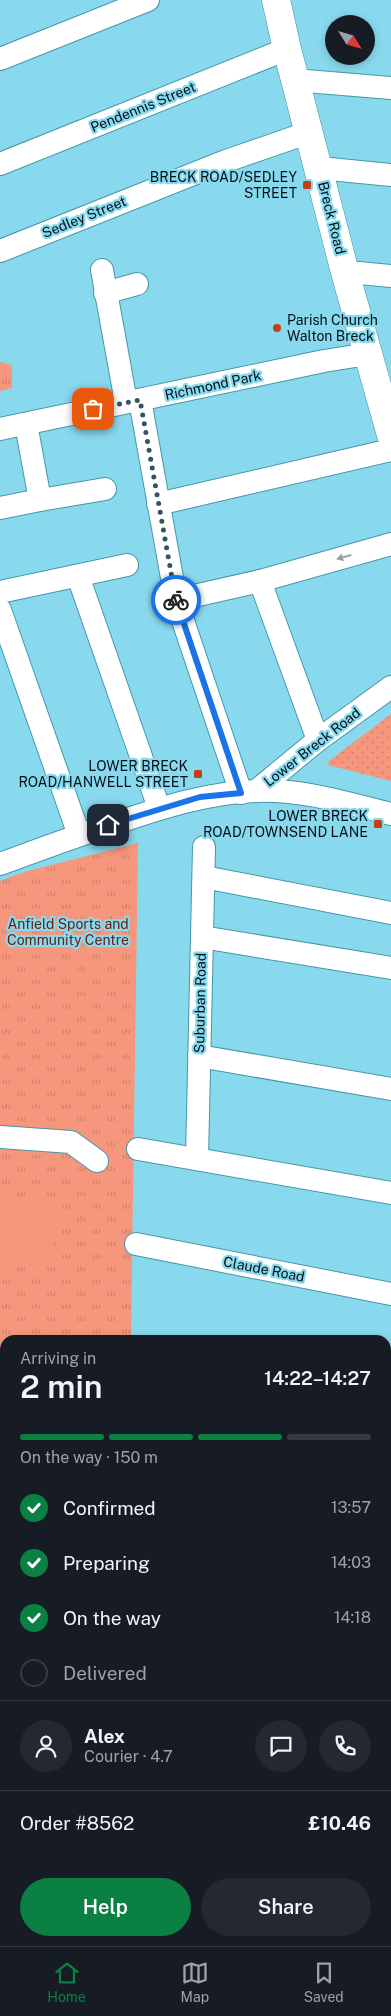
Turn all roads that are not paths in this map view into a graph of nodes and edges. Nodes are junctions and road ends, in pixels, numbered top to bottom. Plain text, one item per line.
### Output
1 (148, 0) edge
2 (276, 0) edge
3 (287, 50) junction
4 (0, 59) edge
5 (296, 83) junction
6 (391, 88) edge
7 (310, 132) junction
8 (0, 164) edge
9 (320, 172) junction
10 (391, 174) edge
11 (0, 251) edge
12 (102, 270) dead end
13 (346, 276) junction
14 (391, 276) edge
15 (137, 284) dead end
16 (105, 293) junction
17 (368, 354) junction
18 (133, 401) junction
19 (26, 424) junction
20 (0, 428) edge
21 (391, 435) edge
22 (391, 450) edge
23 (105, 489) dead end
24 (40, 500) junction
25 (158, 504) junction
26 (0, 508) edge
27 (391, 544) edge
28 (127, 565) dead end
29 (78, 576) junction
30 (260, 580) junction
31 (0, 592) edge
32 (176, 600) junction
33 (0, 610) edge
34 (391, 687) edge
35 (318, 740) junction
36 (249, 792) junction
37 (160, 808) junction
38 (391, 814) edge
39 (79, 835) junction
40 (204, 847) dead end
41 (0, 864) edge
42 (204, 876) junction
43 (391, 913) edge
44 (202, 937) junction
45 (391, 968) edge
46 (199, 1056) junction
47 (391, 1089) edge
48 (0, 1137) edge
49 (138, 1149) dead end
50 (196, 1158) junction
51 (97, 1161) dead end
52 (391, 1193) edge
53 (136, 1244) dead end
54 (391, 1294) edge

1 - 4 street
2 - 3 main road, Breck Road
3 - 5 main road, Breck Road
3 - 8 street, Pendennis Street
5 - 6 street
5 - 7 main road, Breck Road
7 - 9 main road, Breck Road
7 - 11 street, Sedley Street
9 - 10 street
9 - 13 main road, Breck Road
12 - 16 street
13 - 14 street
13 - 17 main road, Breck Road
15 - 16 street
16 - 18 street
17 - 18 street, Richmond Park
17 - 21 main road, Breck Road
18 - 19 street, Richmond Park
18 - 25 street
19 - 20 street, Richmond Park
19 - 24 street
22 - 25 street
23 - 24 street
24 - 26 street
25 - 32 street
27 -> 30 street
28 - 29 street
29 - 31 street
29 - 37 street
30 - 32 street
30 - 35 street
32 - 36 street
33 - 39 street
34 - 35 street, Lower Breck Road
35 - 36 street, Lower Breck Road
36 - 37 street
36 - 38 street
37 - 39 street
39 - 41 street
40 - 42 street, Suburban Road
42 - 43 street
42 - 44 street, Suburban Road
44 - 45 street
44 - 46 street, Suburban Road
46 - 47 street
46 - 50 street, Suburban Road
48 - 51 street
49 - 50 street
50 - 52 street
53 - 54 street, Claude Road

